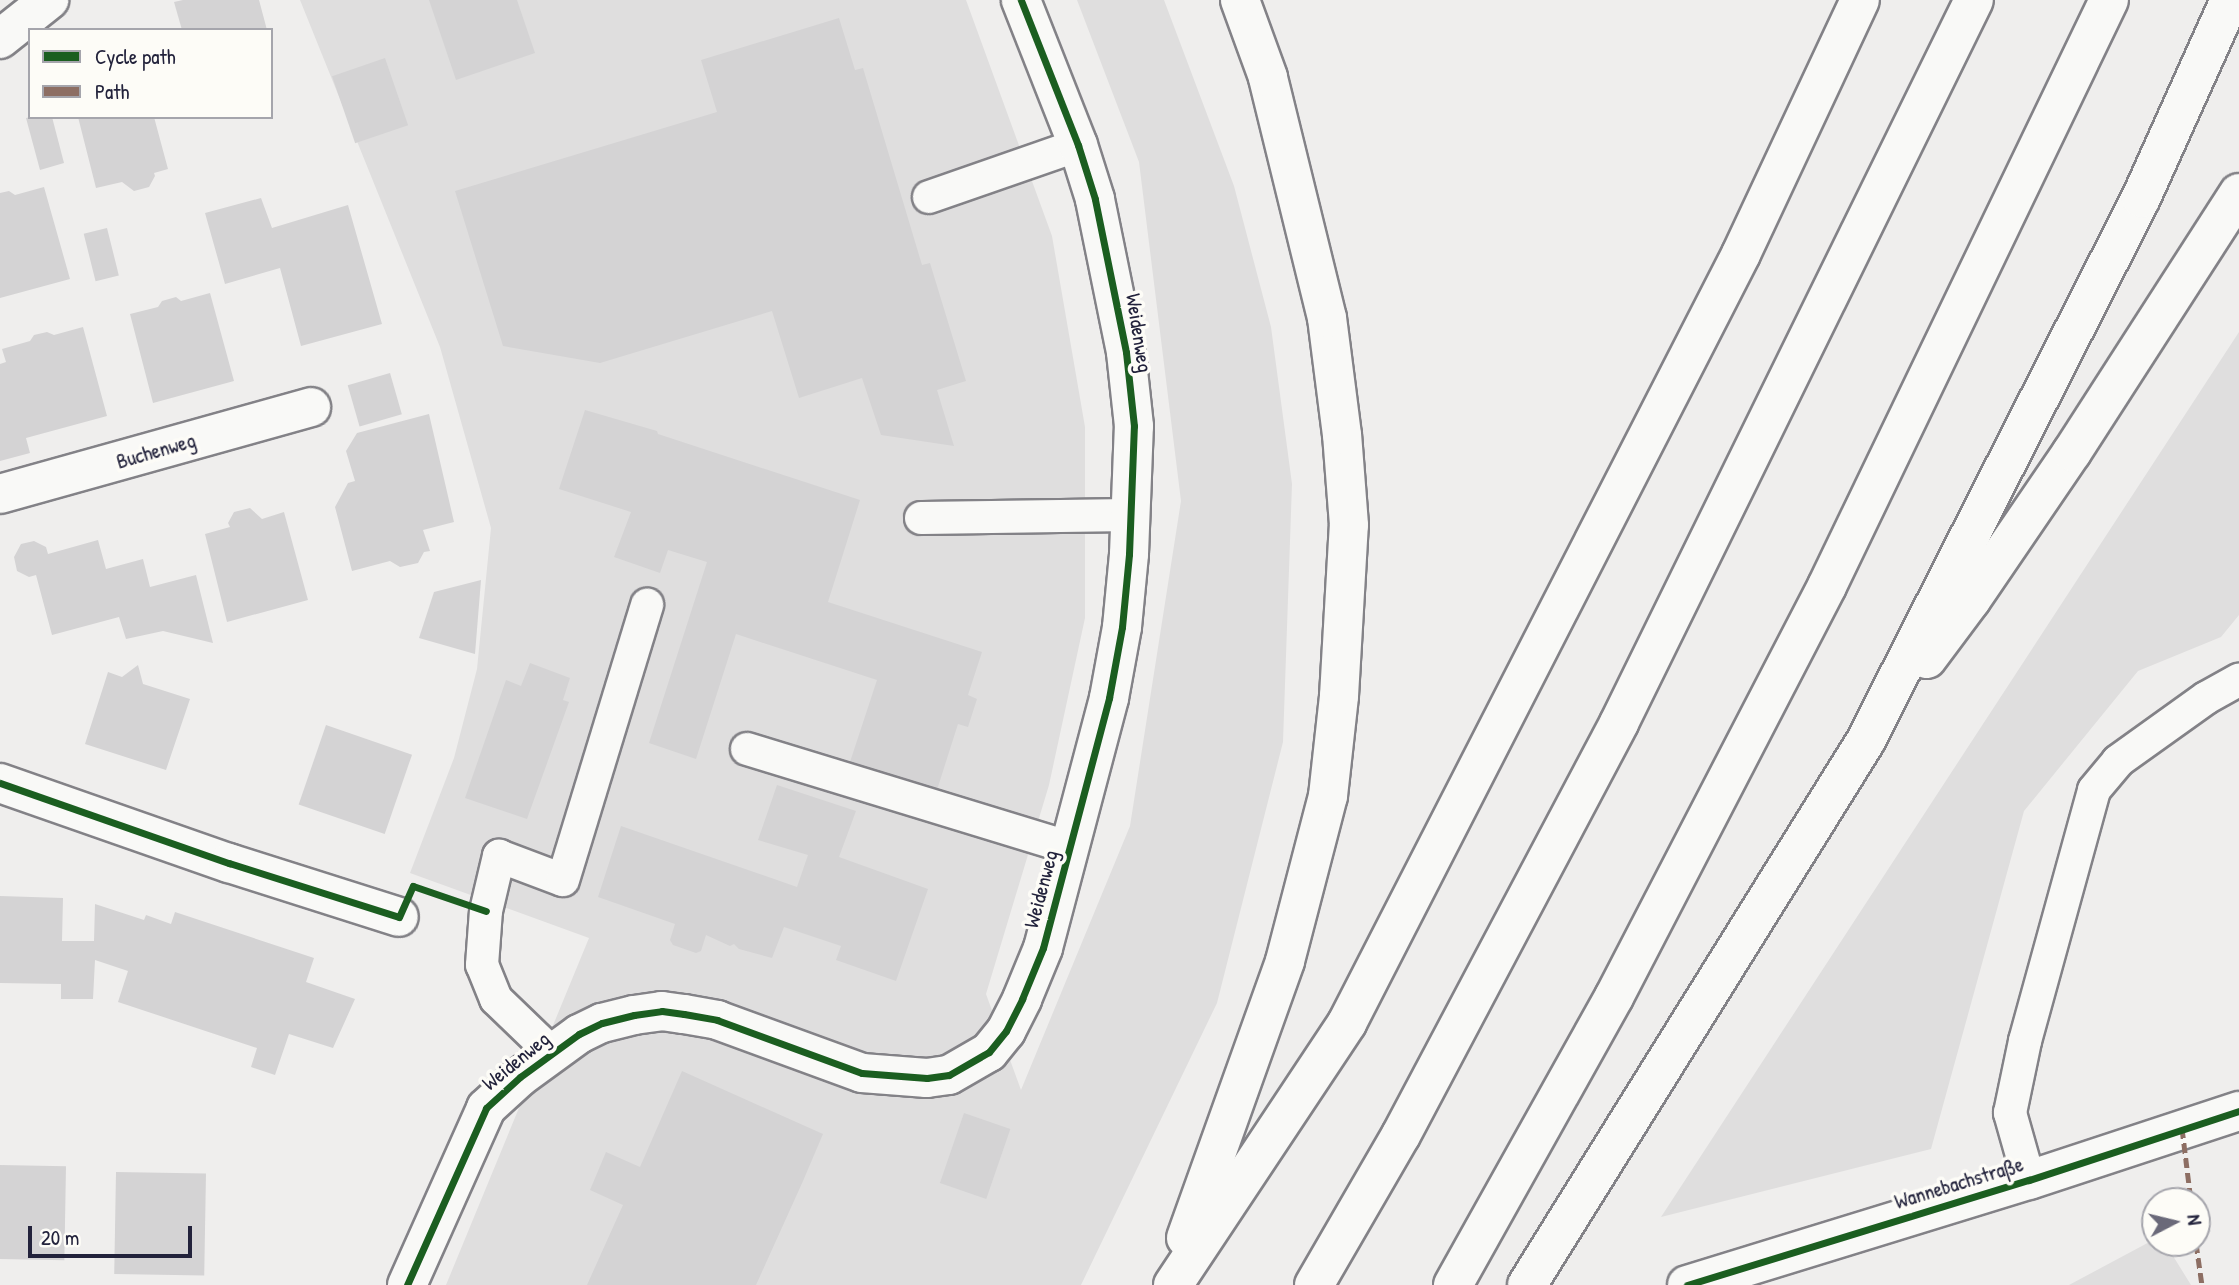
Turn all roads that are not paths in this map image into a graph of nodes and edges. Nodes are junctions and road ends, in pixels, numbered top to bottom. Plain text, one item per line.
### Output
1 (49, 0) edge
2 (1021, 0) edge
3 (1240, 0) edge
4 (1860, 0) edge
5 (1974, 0) edge
6 (2109, 0) edge
7 (2230, 0) edge
8 (0, 39) edge
9 (1078, 145) junction
10 (2239, 192) edge
11 (929, 197) dead end
12 (311, 407) dead end
13 (0, 494) edge
14 (1131, 515) junction
15 (921, 518) dead end
16 (647, 605) dead end
17 (2239, 680) edge
18 (1865, 742) junction
19 (747, 749) dead end
20 (0, 783) edge
21 (1071, 848) junction
22 (399, 917) dead end
23 (551, 1052) junction
24 (2239, 1111) edge
25 (2029, 1180) junction
26 (407, 1285) edge
27 (1171, 1285) edge
28 (1314, 1285) edge
29 (1453, 1285) edge
30 (1527, 1285) edge
31 (1688, 1285) edge

1 - 8 main road
2 - 9 main road, Weidenweg
3 - 27 main road
4 - 27 main road
5 - 28 main road
6 - 29 main road
7 - 18 main road
9 - 11 lane
9 - 14 main road, Weidenweg
10 - 18 main road
12 - 13 main road, Buchenweg
14 - 15 lane
14 - 21 main road, Weidenweg
16 - 23 lane, Weidenweg
17 - 25 lane
18 - 30 main road
19 - 21 lane
20 - 22 main road
21 - 23 main road, Weidenweg
23 - 26 main road, Weidenweg
24 - 25 main road, Wannebachstraße
25 - 31 main road, Wannebachstraße

